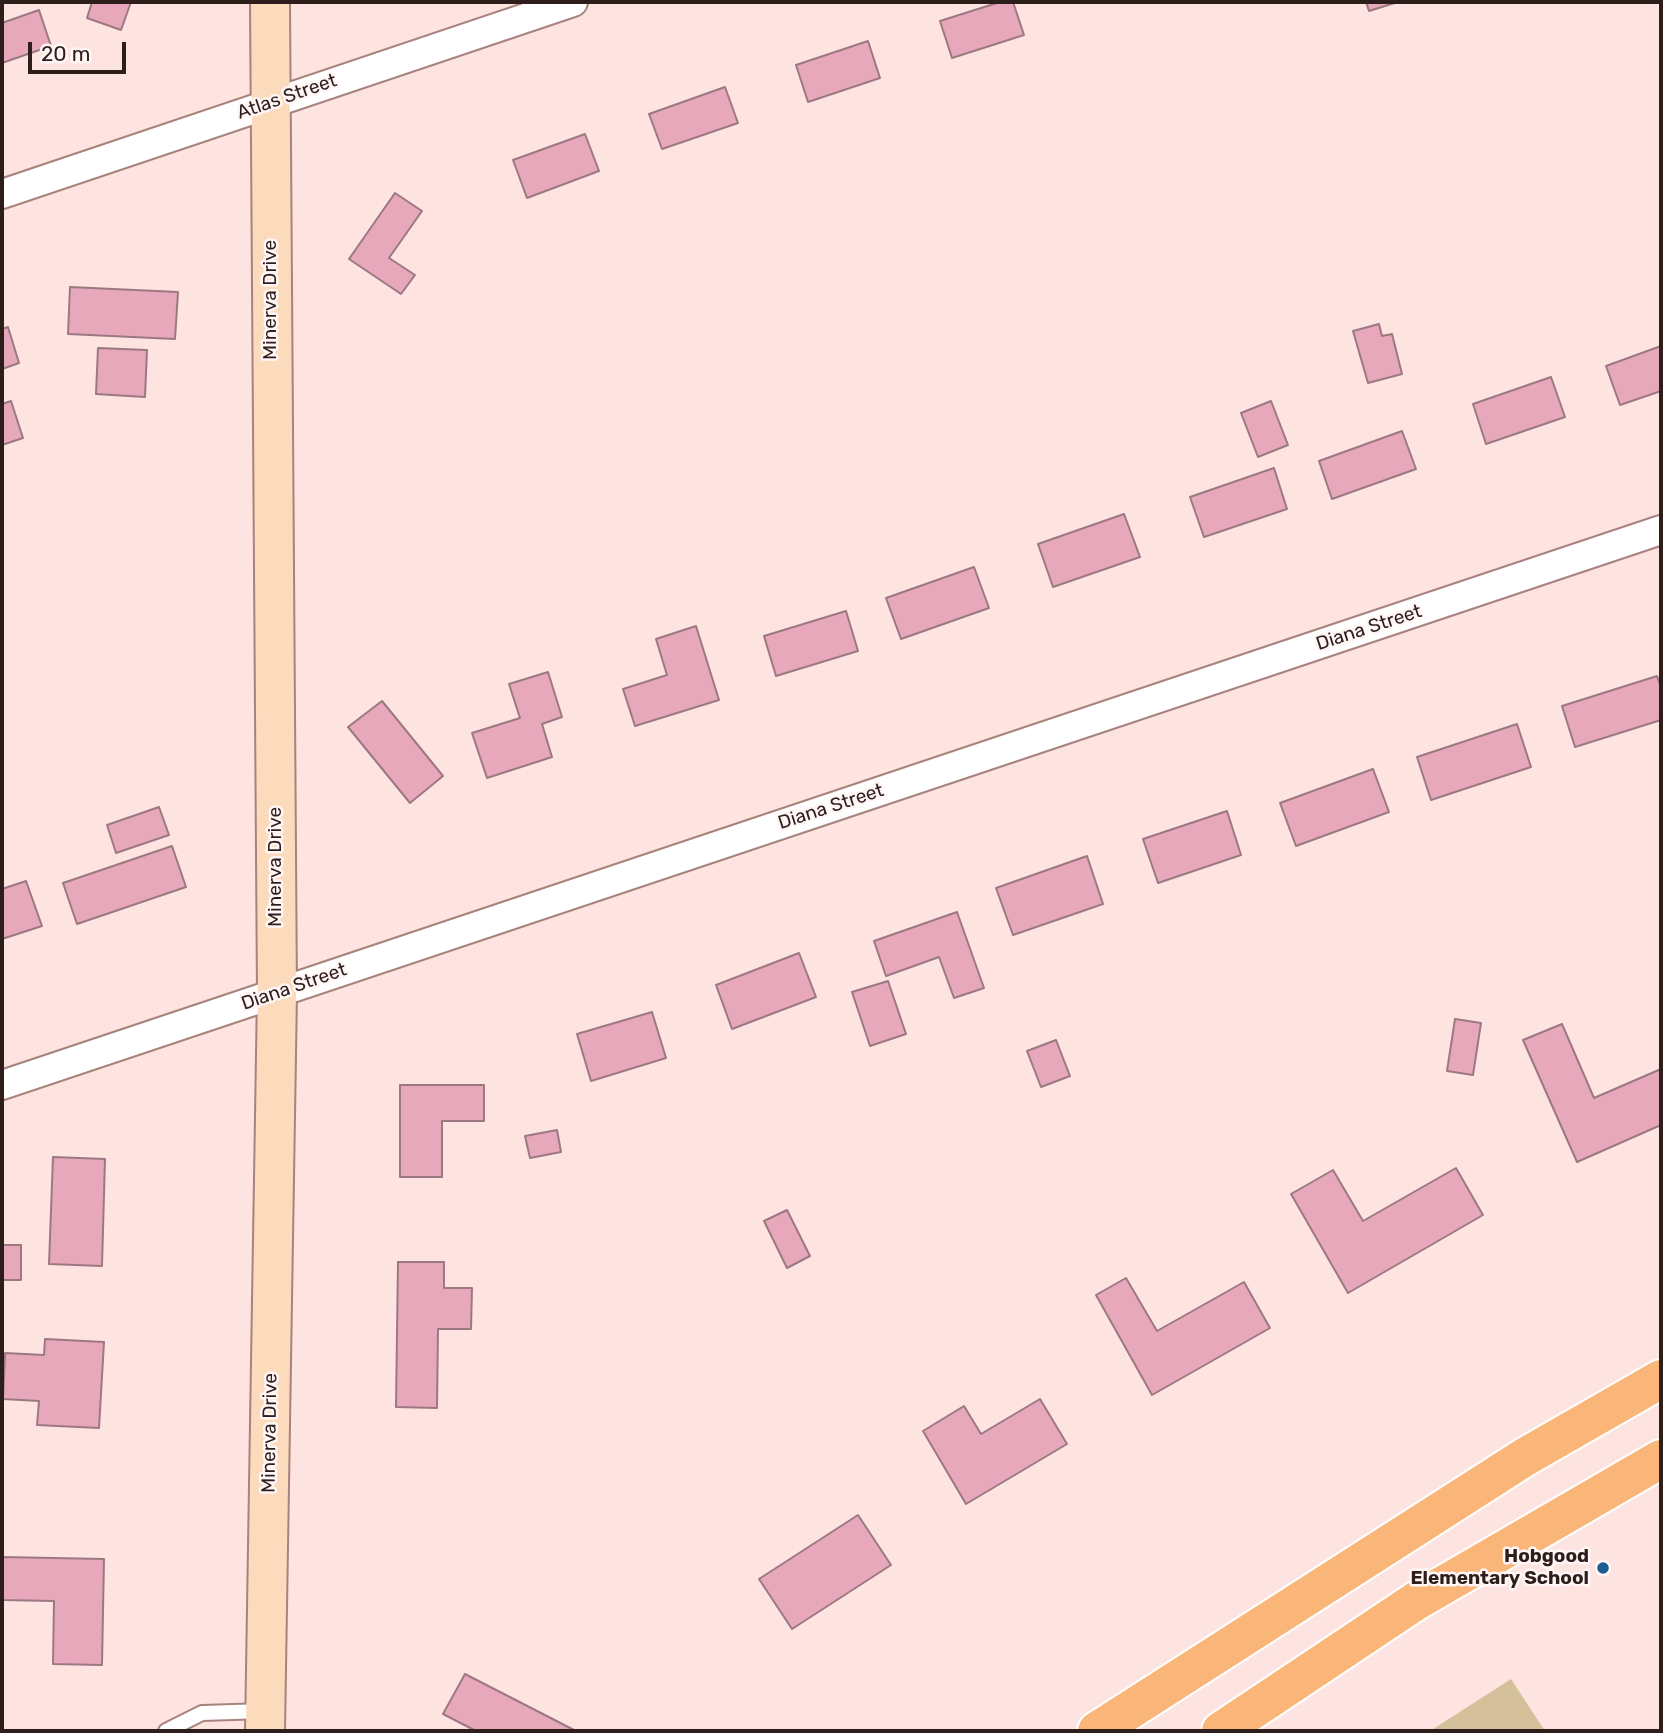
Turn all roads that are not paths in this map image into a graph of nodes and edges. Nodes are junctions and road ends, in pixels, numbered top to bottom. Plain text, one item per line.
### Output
1 (270, 2) edge
2 (573, 2) edge
3 (270, 103) junction
4 (2, 194) edge
5 (1661, 530) edge
6 (277, 993) junction
7 (2, 1085) edge
8 (1661, 1379) edge
9 (1661, 1459) edge
10 (265, 1721) edge
11 (166, 1731) edge
12 (1097, 1731) edge
13 (1221, 1731) edge

1 - 3 street, Minerva Drive
2 - 3 street, Atlas Street
3 - 4 street, Atlas Street
3 - 6 street, Minerva Drive
5 - 6 street, Diana Street
6 - 7 street, Diana Street
6 - 10 street, Minerva Drive
8 - 12 main road
9 - 13 main road
10 - 11 lane

